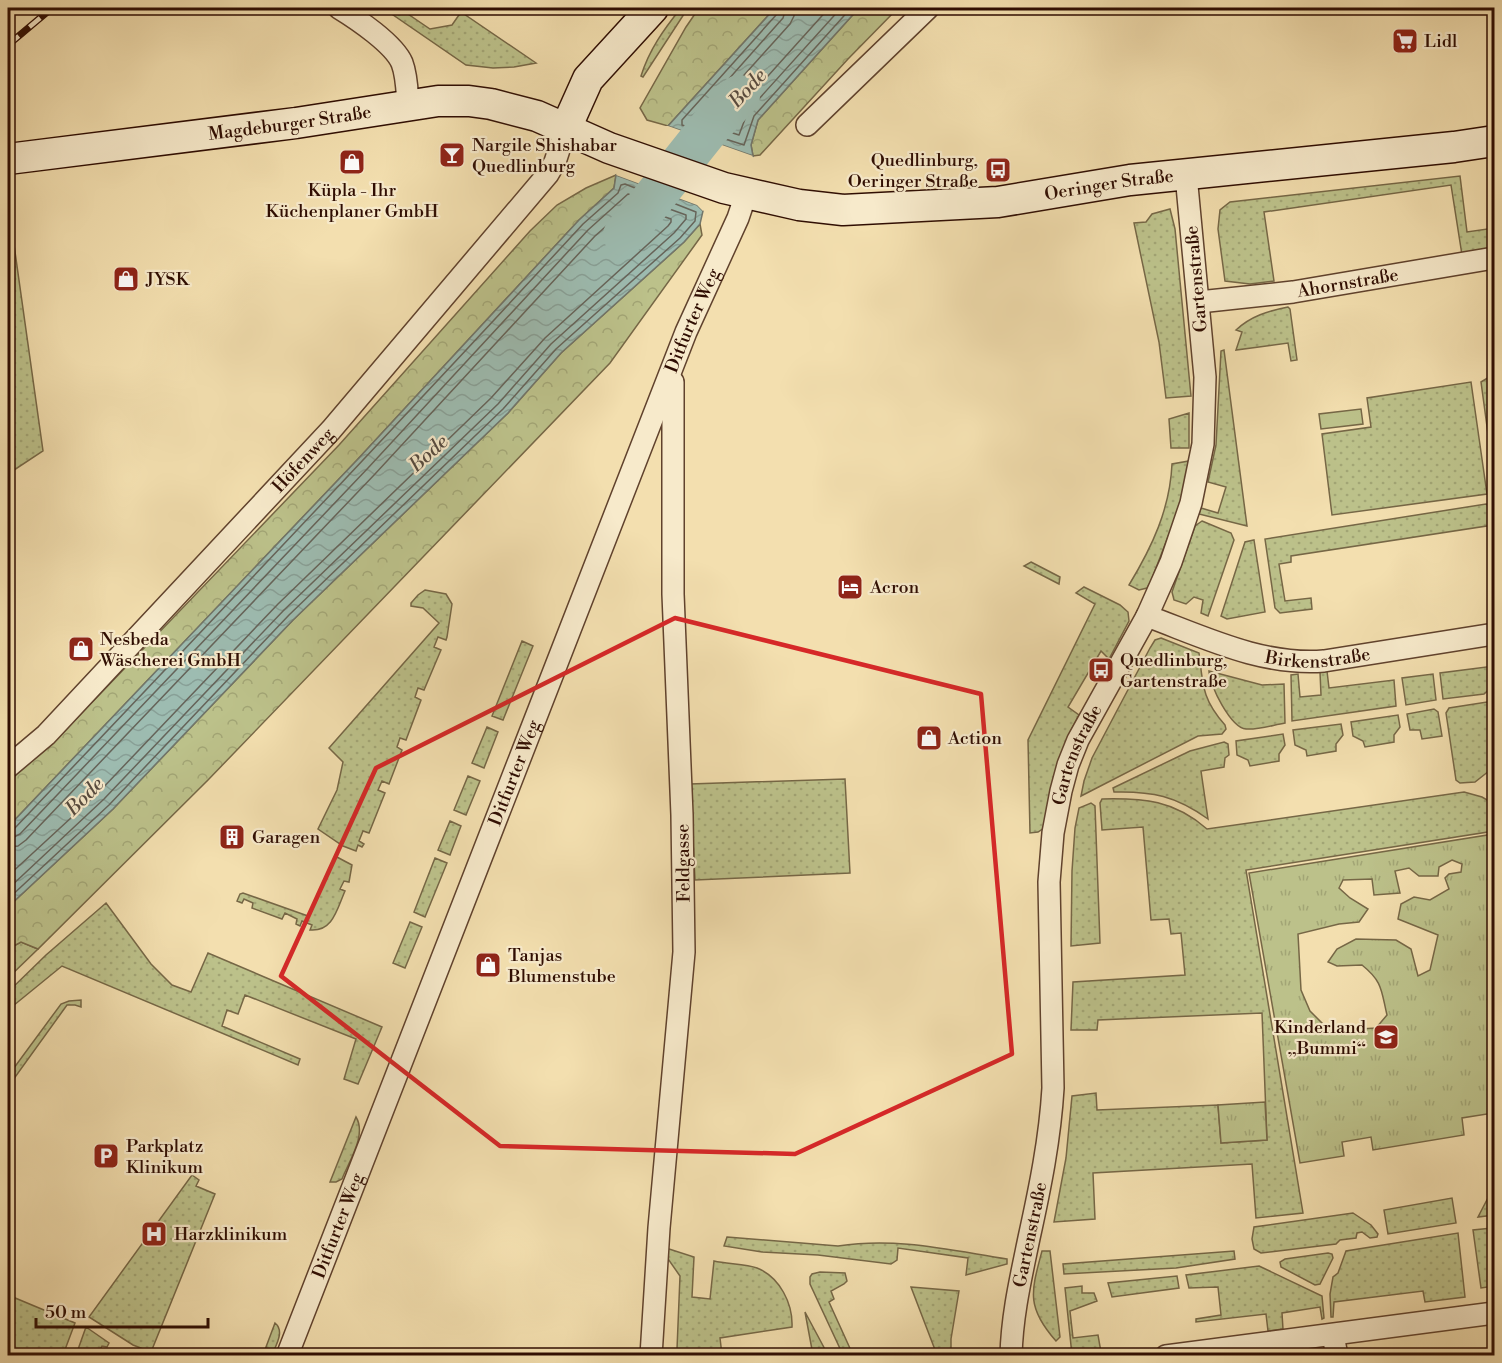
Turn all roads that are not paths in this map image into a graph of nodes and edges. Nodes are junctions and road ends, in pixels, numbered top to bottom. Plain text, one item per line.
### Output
1 (339, 8) edge
2 (653, 8) edge
3 (928, 8) edge
4 (408, 105) junction
5 (807, 125) dead end
6 (566, 129) junction
7 (1494, 141) edge
8 (628, 155) joint
9 (8, 159) edge
10 (1186, 175) junction
11 (735, 191) junction
12 (1494, 258) edge
13 (1199, 302) junction
14 (673, 369) junction
15 (1148, 616) junction
16 (1494, 634) edge
17 (8, 767) edge
18 (1494, 1313) edge
19 (1333, 1335) junction
20 (287, 1356) edge
21 (651, 1356) edge
22 (1011, 1356) edge
23 (1166, 1356) edge
24 (1336, 1356) edge

1 - 4 street
2 - 6 main road
3 - 5 street
4 - 6 main road, Magdeburger Straße
4 - 9 main road, Magdeburger Straße
6 - 8 main road, Magdeburger Straße
6 - 17 street, Höfenweg
7 - 10 main road, Oeringer Straße
8 - 11 main road, Oeringer Straße
10 - 11 main road, Oeringer Straße
10 - 13 street, Gartenstraße
11 - 14 street, Ditfurter Weg
12 - 13 street, Ahornstraße
13 - 15 street, Gartenstraße
14 - 20 street, Ditfurter Weg
14 - 21 street, Feldgasse
15 - 16 street, Birkenstraße
15 - 22 street, Gartenstraße
18 - 19 street
19 - 23 street
19 - 24 street

